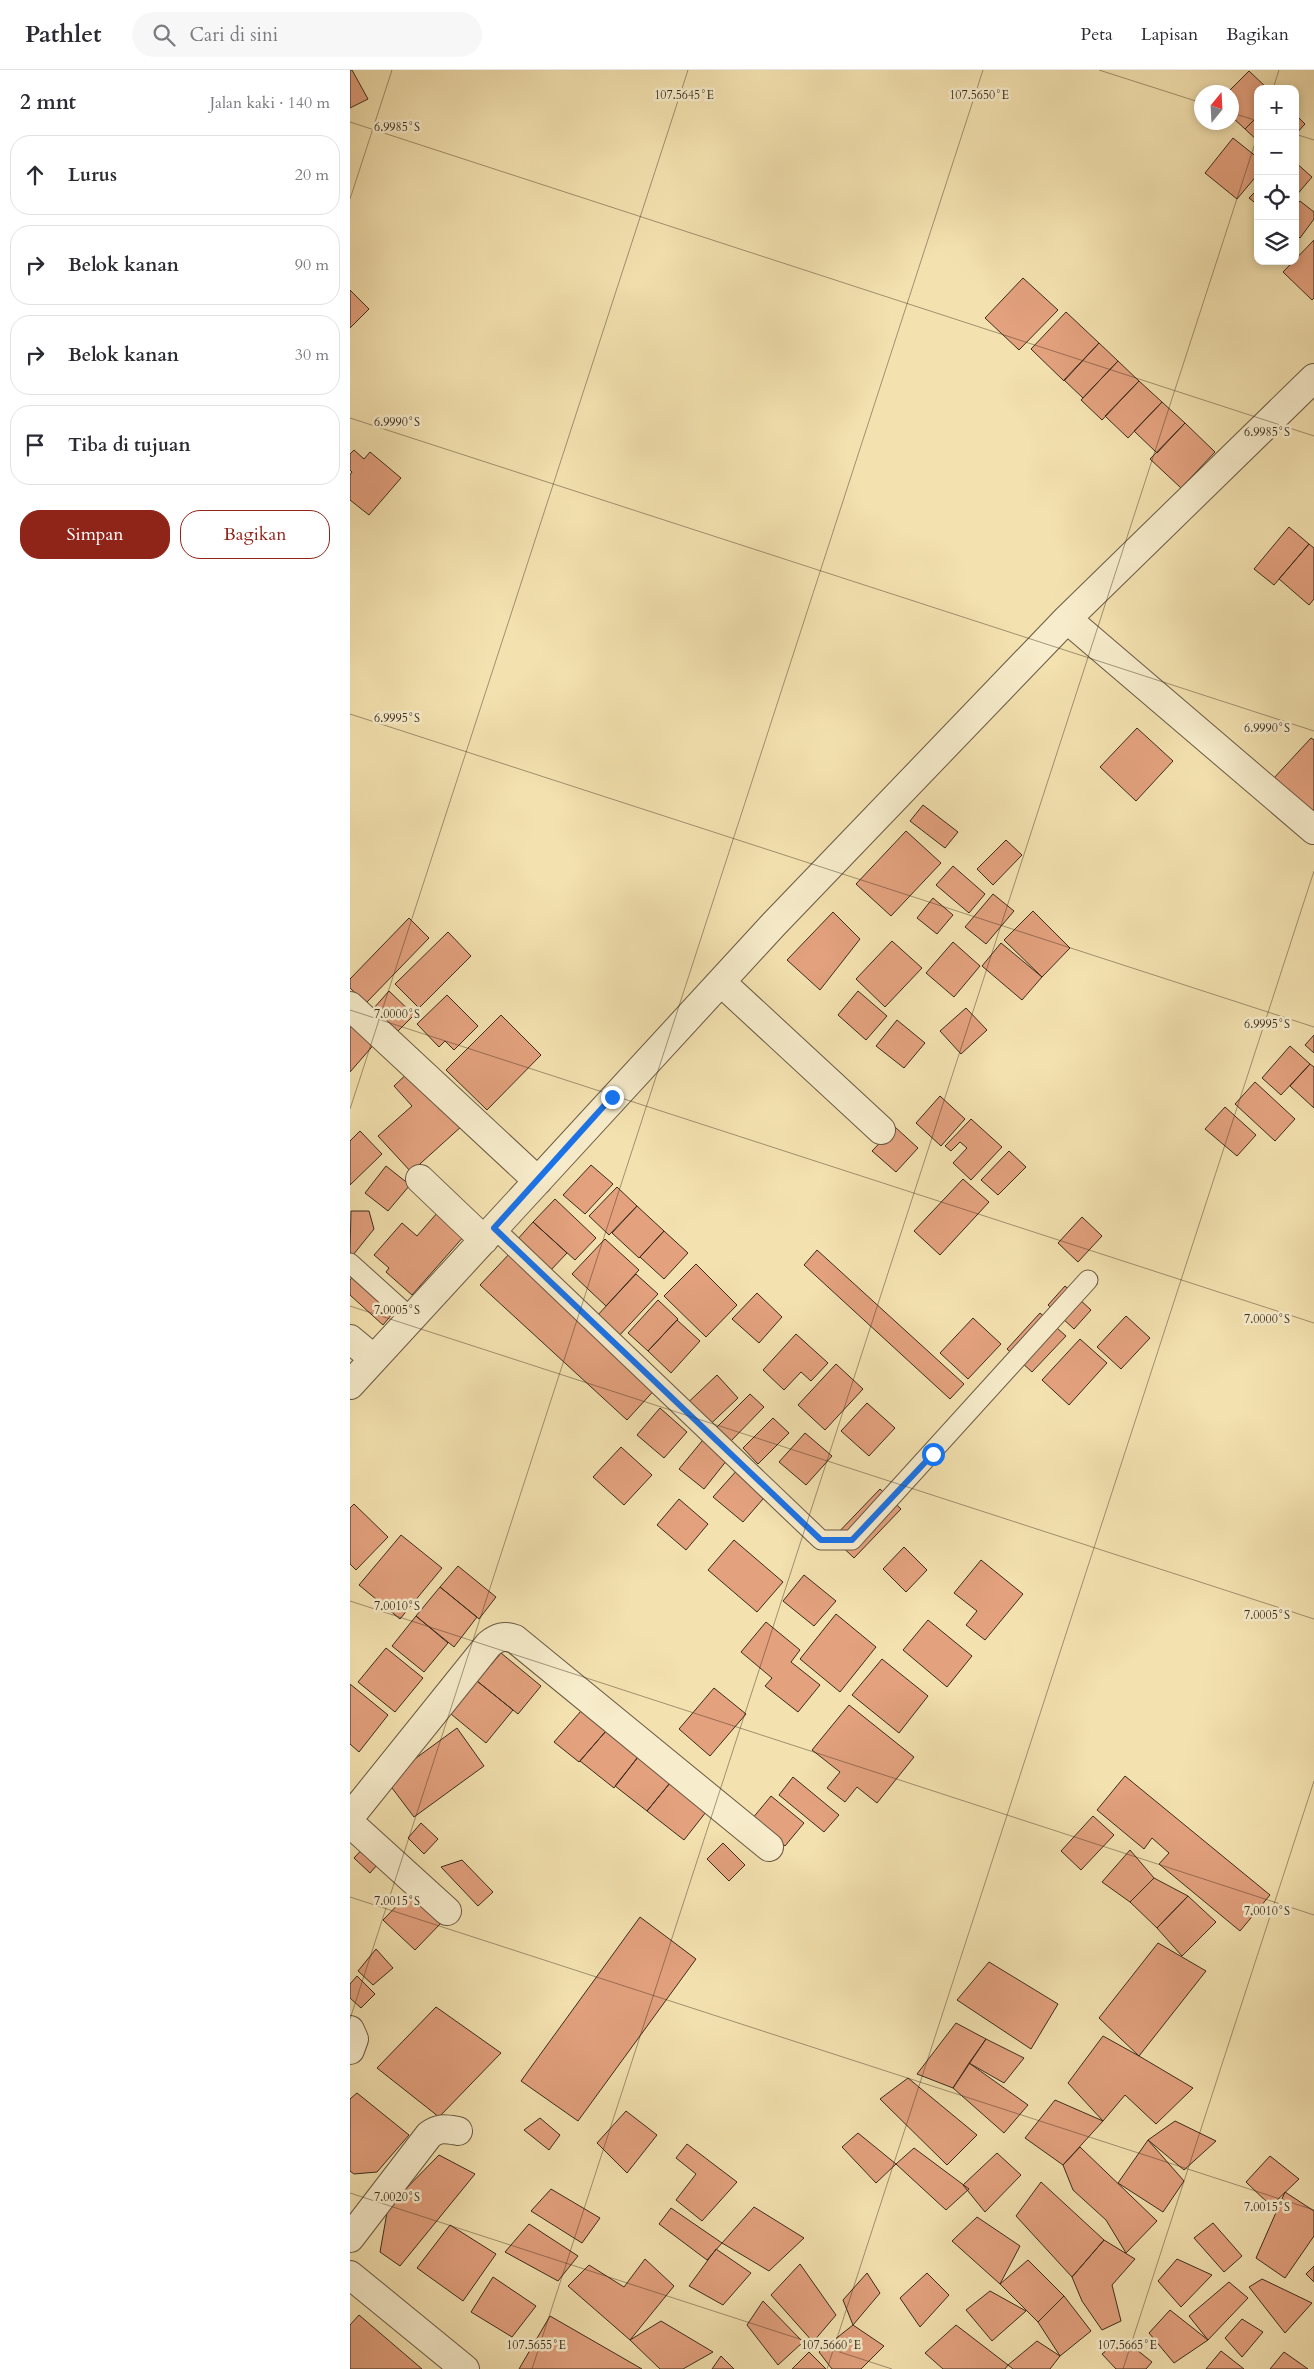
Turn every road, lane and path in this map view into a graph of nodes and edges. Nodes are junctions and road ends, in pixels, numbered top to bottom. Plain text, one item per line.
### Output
1 (1314, 378) edge
2 (1067, 619) junction
3 (1314, 830) edge
4 (721, 982) junction
5 (350, 1006) edge
6 (881, 1130) dead end
7 (420, 1178) dead end
8 (538, 1181) junction
9 (489, 1234) junction
10 (350, 1263) edge
11 (1088, 1280) dead end
12 (411, 1318) junction
13 (350, 1339) edge
14 (374, 1359) junction
15 (350, 1385) edge
16 (350, 1817) edge
17 (350, 1823) edge
18 (769, 1847) dead end
19 (447, 1911) dead end
20 (350, 2030) edge
21 (350, 2050) edge
22 (458, 2131) dead end
23 (350, 2238) edge
24 (350, 2275) edge
25 (464, 2369) edge

1 - 2 street
2 - 3 street
2 - 4 street
4 - 6 street
4 - 8 street
5 - 8 street
7 - 9 street
8 - 9 street
9 - 11 lane
9 - 12 street
10 - 12 lane
12 - 14 street
13 - 14 street
14 - 15 street
16 - 18 street
17 - 19 street
20 - 21 street
22 - 23 street
24 - 25 street

